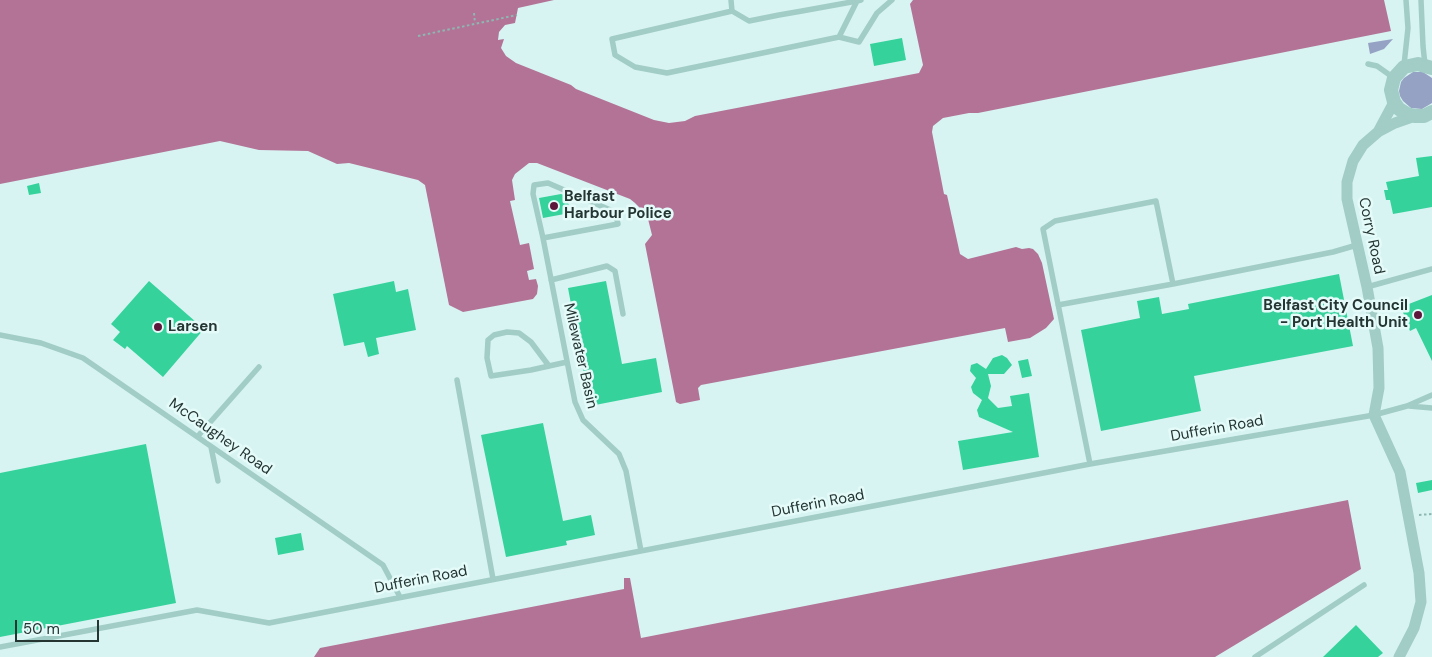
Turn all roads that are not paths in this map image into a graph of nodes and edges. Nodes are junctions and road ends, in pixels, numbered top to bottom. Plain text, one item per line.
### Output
1 (731, 0) edge
2 (858, 0) edge
3 (892, 0) edge
4 (1406, 0) edge
5 (1421, 0) edge
6 (732, 11) junction
7 (839, 38) junction
8 (1368, 64) dead end
9 (1428, 67) edge
10 (1399, 72) junction
11 (1394, 102) junction
12 (1432, 112) edge
13 (1415, 116) junction
14 (1378, 132) junction
15 (543, 238) junction
16 (1357, 245) junction
17 (1432, 269) edge
18 (551, 280) junction
19 (1173, 284) junction
20 (1367, 287) junction
21 (1058, 305) junction
22 (623, 314) dead end
23 (0, 335) edge
24 (567, 362) junction
25 (549, 366) junction
26 (259, 367) dead end
27 (457, 380) dead end
28 (1432, 395) edge
29 (1407, 406) junction
30 (1432, 408) edge
31 (1374, 415) junction
32 (198, 436) junction
33 (211, 447) junction
34 (1090, 464) junction
35 (218, 481) dead end
36 (641, 551) junction
37 (493, 579) junction
38 (1364, 585) dead end
39 (1426, 593) edge
40 (400, 597) junction
41 (0, 647) edge
42 (1254, 657) edge
43 (1399, 657) edge

1 - 6 lane
2 - 6 lane
2 - 7 lane
3 - 7 lane
4 - 10 lane
5 - 9 lane
6 - 7 lane
8 - 10 lane
9 - 10 street
10 - 11 street
11 - 13 street
11 - 14 street, Corry Road
12 - 13 street
13 - 14 street, Corry Road
14 - 16 street, Corry Road
15 - 15 lane, Milewater Basin
15 - 18 lane, Milewater Basin
16 - 19 lane
16 - 20 street, Corry Road
17 - 20 lane
18 - 22 lane
18 - 24 lane, Milewater Basin
19 - 21 lane
19 - 21 lane
20 - 31 street, Corry Road
21 - 34 lane
23 - 32 lane, McCaughey Road
24 - 25 lane
24 - 36 lane, Milewater Basin
25 - 25 lane
26 - 32 lane
27 - 37 lane
28 - 29 lane
29 - 30 lane
29 - 31 lane, Dufferin Road
31 - 34 lane, Dufferin Road
31 - 39 street
32 - 33 lane, McCaughey Road
33 - 35 lane
33 - 40 lane, McCaughey Road
34 - 36 lane, Dufferin Road
36 - 37 lane, Dufferin Road
37 - 40 lane, Dufferin Road
38 - 42 lane
39 - 43 street
40 - 41 lane, Dufferin Road

